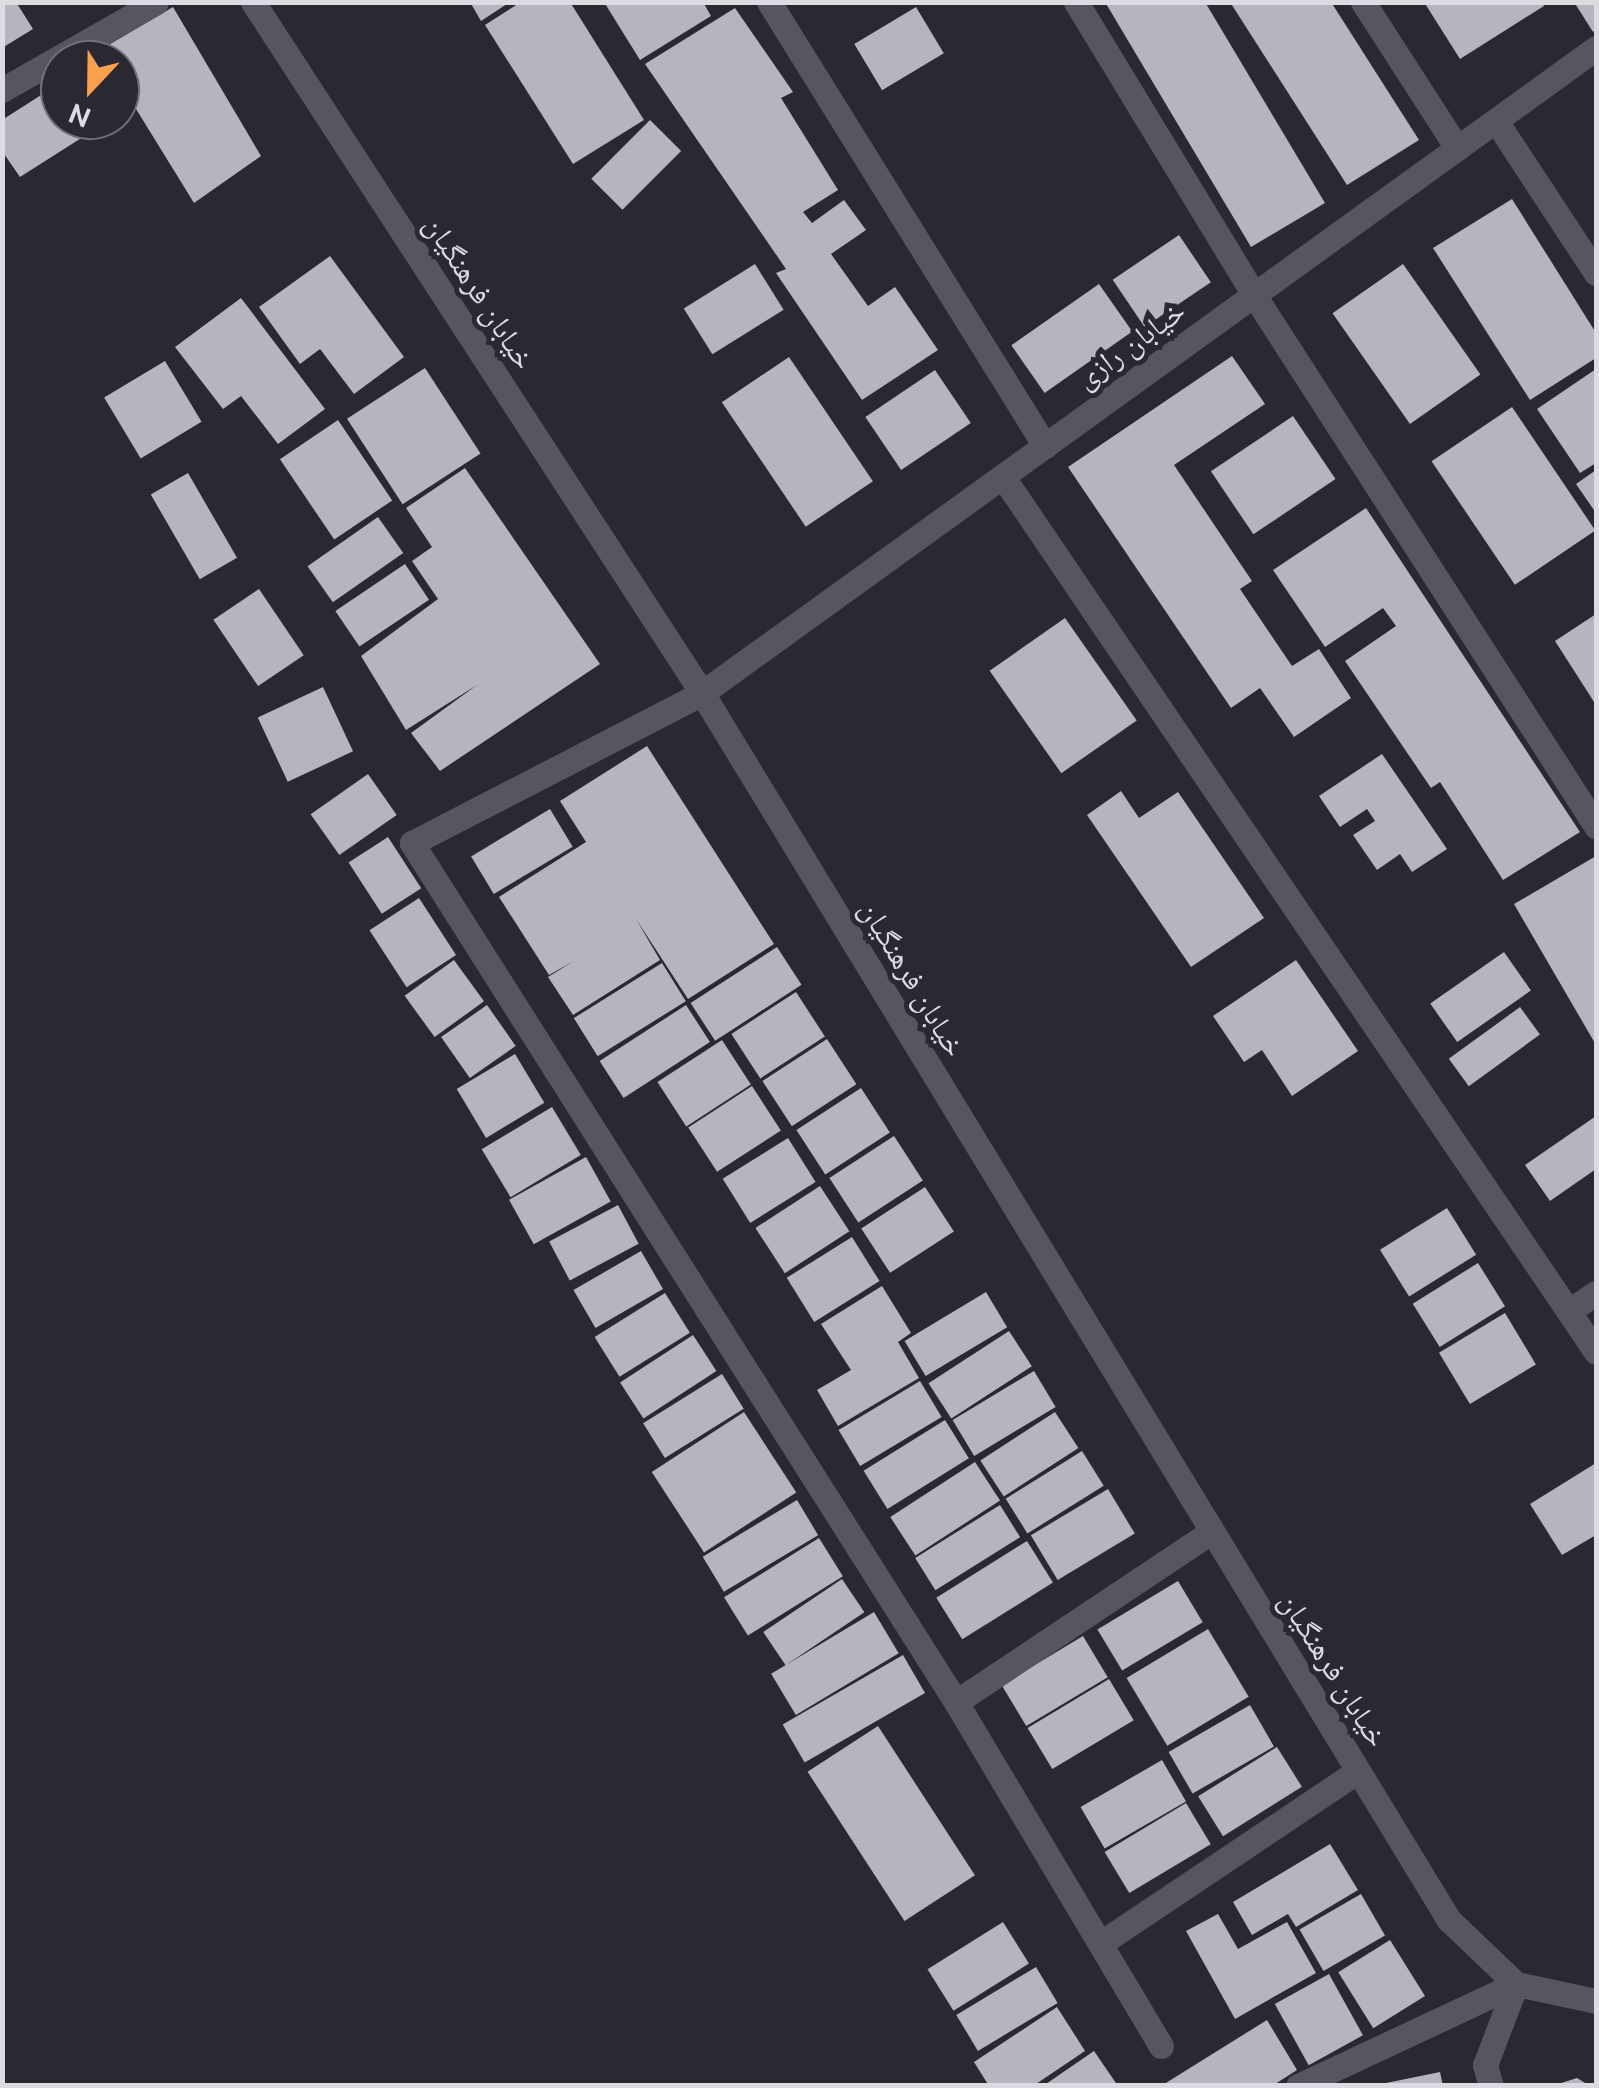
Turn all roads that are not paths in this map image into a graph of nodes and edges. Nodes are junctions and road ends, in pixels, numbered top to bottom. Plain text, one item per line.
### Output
1 (156, 2) edge
2 (252, 2) edge
3 (768, 2) edge
4 (1076, 2) edge
5 (1362, 2) edge
6 (1596, 48) edge
7 (2, 90) edge
8 (1496, 121) junction
9 (1458, 148) junction
10 (1596, 273) edge
11 (1254, 295) junction
12 (1045, 446) junction
13 (1003, 477) junction
14 (702, 693) junction
15 (1596, 826) edge
16 (1596, 1293) edge
17 (1568, 1311) junction
18 (1596, 1352) edge
19 (1211, 1532) junction
20 (956, 1702) junction
21 (1358, 1771) junction
22 (1101, 1944) junction
23 (1516, 1984) junction
24 (1596, 2001) edge
25 (1161, 2046) dead end
26 (1298, 2086) edge
27 (1491, 2086) edge

1 - 7 street
2 - 14 street, خیابان فرهنگیان
3 - 12 street
4 - 11 street
5 - 9 street
6 - 8 street, خیابان رازی
8 - 9 street, خیابان رازی
8 - 10 street
9 - 11 street, خیابان رازی
11 - 12 street, خیابان رازی
11 - 15 street
12 - 13 street, خیابان رازی
13 - 14 street, خیابان رازی
13 - 17 street
14 - 19 street, خیابان فرهنگیان
14 - 20 street, خیابان رازی
16 - 17 street
17 - 18 street
19 - 20 street
19 - 21 street, خیابان فرهنگیان
20 - 22 street
21 - 22 street
21 - 23 street, خیابان فرهنگیان
22 - 25 street
23 - 24 street
23 - 26 street
23 - 27 street

